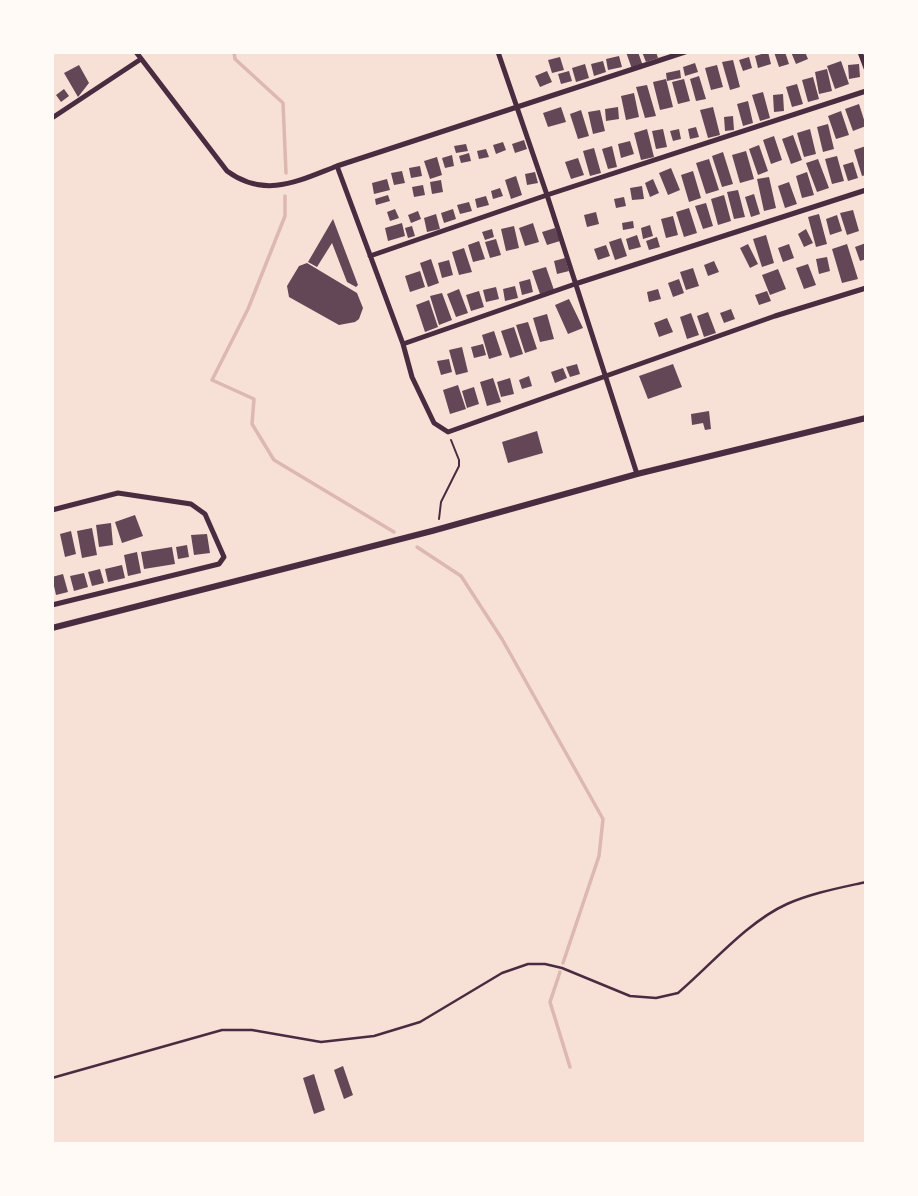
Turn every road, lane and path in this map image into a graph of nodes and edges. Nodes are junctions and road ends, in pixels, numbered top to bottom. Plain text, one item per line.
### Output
1 (136, 52) edge
2 (498, 52) edge
3 (685, 52) edge
4 (860, 52) edge
5 (141, 59) junction
6 (866, 68) edge
7 (866, 90) edge
8 (516, 107) junction
9 (52, 118) edge
10 (337, 166) junction
11 (866, 190) edge
12 (547, 195) junction
13 (370, 256) junction
14 (575, 284) junction
15 (866, 288) edge
16 (402, 344) junction
17 (606, 375) junction
18 (866, 418) edge
19 (448, 432) junction
20 (637, 474) junction
21 (52, 510) edge
22 (438, 530) junction
23 (52, 605) edge
24 (52, 628) edge
25 (866, 882) edge
26 (52, 1078) edge

1 - 5 street
2 - 8 street
3 - 8 street
4 - 6 street
5 - 9 street
5 - 10 street
7 - 12 street
8 - 10 street
8 - 12 street
10 - 13 street
11 - 14 street
12 - 13 street
12 - 14 street
13 - 16 street
14 - 16 street
14 - 17 street
15 - 17 street
16 - 19 street
17 - 19 street
17 - 20 street
18 - 20 street
19 - 22 path
20 - 22 street
21 - 23 street
22 - 24 street
25 - 26 lane

